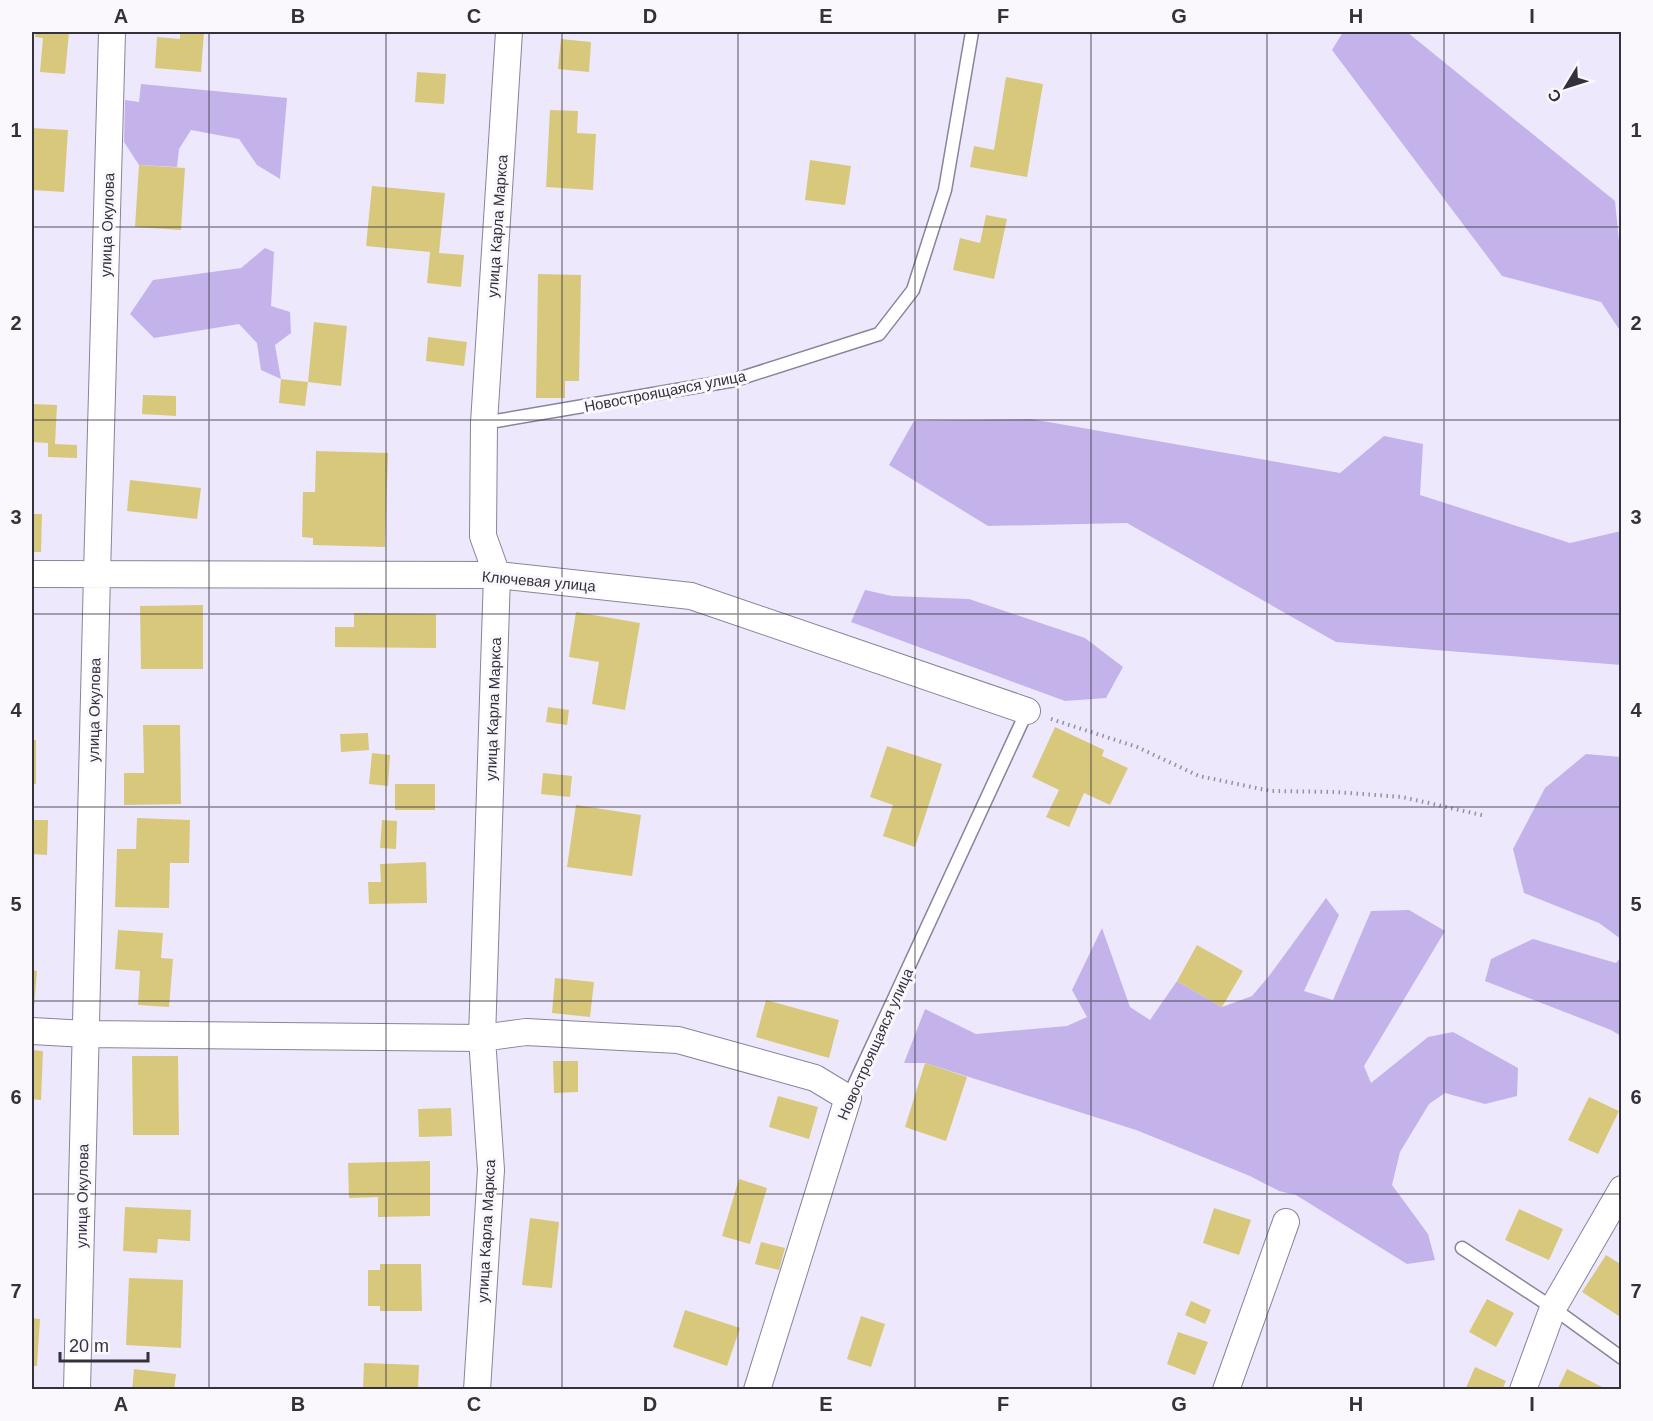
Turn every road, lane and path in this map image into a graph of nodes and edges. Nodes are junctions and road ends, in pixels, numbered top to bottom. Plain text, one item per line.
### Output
1 (112, 32) edge
2 (509, 32) edge
3 (972, 32) edge
4 (484, 423) junction
5 (32, 574) edge
6 (97, 574) junction
7 (497, 575) junction
8 (1027, 711) junction
9 (1486, 816) dead end
10 (32, 1031) edge
11 (86, 1034) junction
12 (482, 1038) junction
13 (848, 1098) junction
14 (1622, 1188) edge
15 (1286, 1222) dead end
16 (1462, 1248) dead end
17 (1553, 1308) junction
18 (1622, 1358) edge
19 (77, 1389) edge
20 (477, 1389) edge
21 (757, 1389) edge
22 (1226, 1389) edge
23 (1523, 1389) edge

1 - 6 street, улица Окулова
2 - 4 street, улица Карла Маркса
3 - 4 lane, Новостроящаяся улица
4 - 7 street, улица Карла Маркса
5 - 6 street, Ключевая улица
6 - 7 street, Ключевая улица
6 - 11 street, улица Окулова
7 - 8 street, Ключевая улица
7 - 12 street, улица Карла Маркса
8 - 9 path
8 - 13 lane, Новостроящаяся улица
10 - 11 street
11 - 12 street
11 - 19 street, улица Окулова
12 - 13 street
12 - 20 street, улица Карла Маркса
13 - 21 street, Новостроящаяся улица
14 - 17 street
15 - 22 street
16 - 17 lane
17 - 18 lane
17 - 23 street

